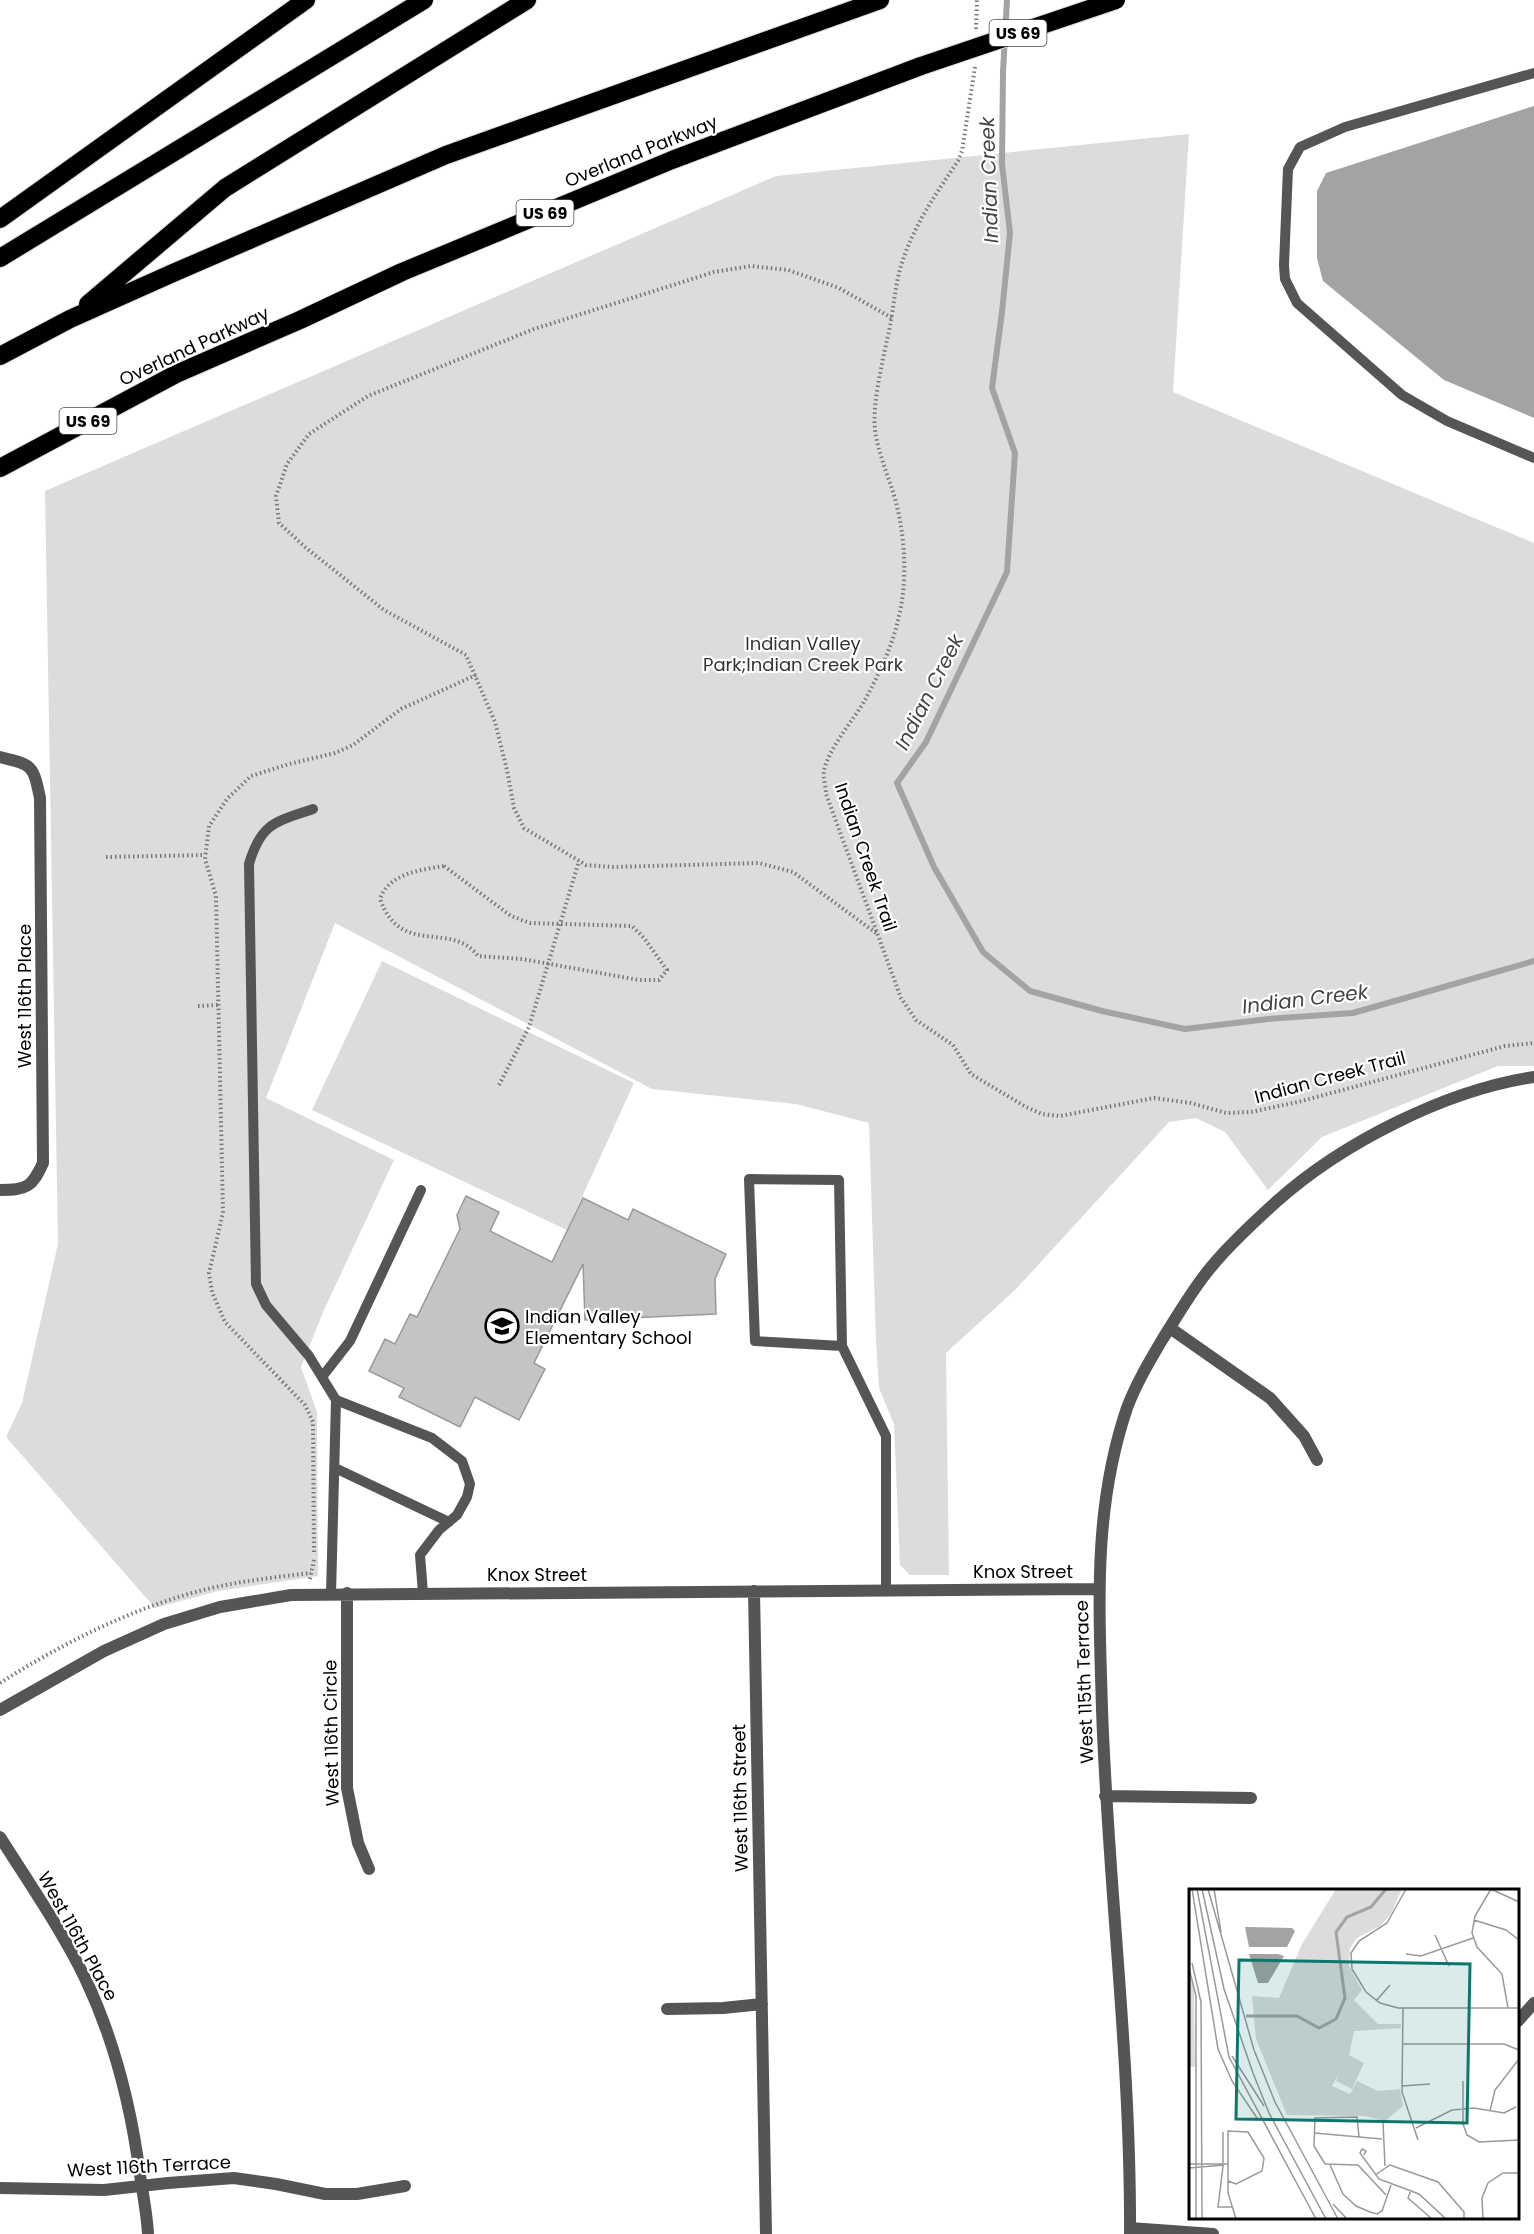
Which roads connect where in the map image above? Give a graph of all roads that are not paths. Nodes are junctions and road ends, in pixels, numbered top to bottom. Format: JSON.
{"nodes":[{"id":1,"x":306,"y":0,"type":"edge"},
{"id":2,"x":424,"y":0,"type":"edge"},
{"id":3,"x":526,"y":0,"type":"edge"},
{"id":4,"x":880,"y":0,"type":"edge"},
{"id":5,"x":1116,"y":0,"type":"edge"},
{"id":6,"x":1534,"y":74,"type":"edge"},
{"id":7,"x":0,"y":219,"type":"edge"},
{"id":8,"x":0,"y":258,"type":"edge"},
{"id":9,"x":70,"y":319,"type":"junction"},
{"id":10,"x":0,"y":356,"type":"edge"},
{"id":11,"x":1534,"y":458,"type":"edge"},
{"id":12,"x":0,"y":468,"type":"edge"},
{"id":13,"x":0,"y":757,"type":"edge"},
{"id":14,"x":313,"y":809,"type":"dead end"},
{"id":15,"x":1534,"y":1077,"type":"edge"},
{"id":16,"x":0,"y":1190,"type":"edge"},
{"id":17,"x":421,"y":1190,"type":"dead end"},
{"id":18,"x":1170,"y":1328,"type":"junction"},
{"id":19,"x":842,"y":1346,"type":"junction"},
{"id":20,"x":322,"y":1377,"type":"junction"},
{"id":21,"x":336,"y":1400,"type":"junction"},
{"id":22,"x":1317,"y":1460,"type":"dead end"},
{"id":23,"x":335,"y":1468,"type":"junction"},
{"id":24,"x":449,"y":1522,"type":"junction"},
{"id":25,"x":1099,"y":1589,"type":"junction"},
{"id":26,"x":886,"y":1590,"type":"junction"},
{"id":27,"x":754,"y":1591,"type":"junction"},
{"id":28,"x":347,"y":1593,"type":"junction"},
{"id":29,"x":423,"y":1593,"type":"junction"},
{"id":30,"x":331,"y":1594,"type":"junction"},
{"id":31,"x":0,"y":1710,"type":"edge"},
{"id":32,"x":1105,"y":1796,"type":"junction"},
{"id":33,"x":1251,"y":1797,"type":"dead end"},
{"id":34,"x":0,"y":1836,"type":"edge"},
{"id":35,"x":369,"y":1869,"type":"dead end"},
{"id":36,"x":1534,"y":2003,"type":"edge"},
{"id":37,"x":762,"y":2004,"type":"junction"},
{"id":38,"x":667,"y":2009,"type":"dead end"},
{"id":39,"x":1519,"y":2020,"type":"edge"},
{"id":40,"x":142,"y":2186,"type":"junction"},
{"id":41,"x":405,"y":2186,"type":"dead end"},
{"id":42,"x":0,"y":2188,"type":"edge"},
{"id":43,"x":1130,"y":2231,"type":"edge"},
{"id":44,"x":148,"y":2234,"type":"edge"},
{"id":45,"x":766,"y":2234,"type":"edge"},
{"id":46,"x":1213,"y":2234,"type":"edge"}],
"edges":[{"from":1,"to":7,"type":"highway"},
{"from":2,"to":8,"type":"highway"},
{"from":3,"to":9,"type":"highway"},
{"from":4,"to":9,"type":"highway"},
{"from":5,"to":12,"type":"highway","name":"Overland Parkway","number":"US 69","bridge":true},
{"from":6,"to":11,"type":"lane"},
{"from":9,"to":10,"type":"highway"},
{"from":13,"to":16,"type":"street","name":"West 116th Place"},
{"from":14,"to":20,"type":"lane"},
{"from":15,"to":18,"type":"street","name":"West 115th Terrace"},
{"from":17,"to":20,"type":"lane"},
{"from":18,"to":22,"type":"street"},
{"from":18,"to":25,"type":"street","name":"West 115th Terrace"},
{"from":19,"to":19,"type":"lane"},
{"from":19,"to":26,"type":"lane"},
{"from":20,"to":21,"type":"lane"},
{"from":21,"to":23,"type":"lane"},
{"from":21,"to":24,"type":"lane"},
{"from":23,"to":24,"type":"lane"},
{"from":23,"to":30,"type":"lane"},
{"from":24,"to":29,"type":"lane"},
{"from":25,"to":26,"type":"street","name":"Knox Street"},
{"from":25,"to":32,"type":"street","name":"West 115th Terrace"},
{"from":26,"to":27,"type":"street","name":"Knox Street"},
{"from":27,"to":29,"type":"street","name":"Knox Street"},
{"from":27,"to":37,"type":"street","name":"West 116th Street"},
{"from":28,"to":29,"type":"street","name":"Knox Street"},
{"from":28,"to":30,"type":"street","name":"Knox Street"},
{"from":28,"to":35,"type":"street","name":"West 116th Circle"},
{"from":30,"to":31,"type":"street","name":"Knox Street"},
{"from":32,"to":33,"type":"street"},
{"from":32,"to":43,"type":"street","name":"West 115th Terrace"},
{"from":34,"to":40,"type":"street","name":"West 116th Place"},
{"from":36,"to":39,"type":"street"},
{"from":37,"to":38,"type":"street"},
{"from":37,"to":45,"type":"street","name":"West 116th Street"},
{"from":40,"to":41,"type":"street","name":"West 116th Terrace"},
{"from":40,"to":42,"type":"street","name":"West 116th Terrace"},
{"from":40,"to":44,"type":"street","name":"West 116th Place"},
{"from":43,"to":46,"type":"street","name":"West 115th Terrace"}]}
